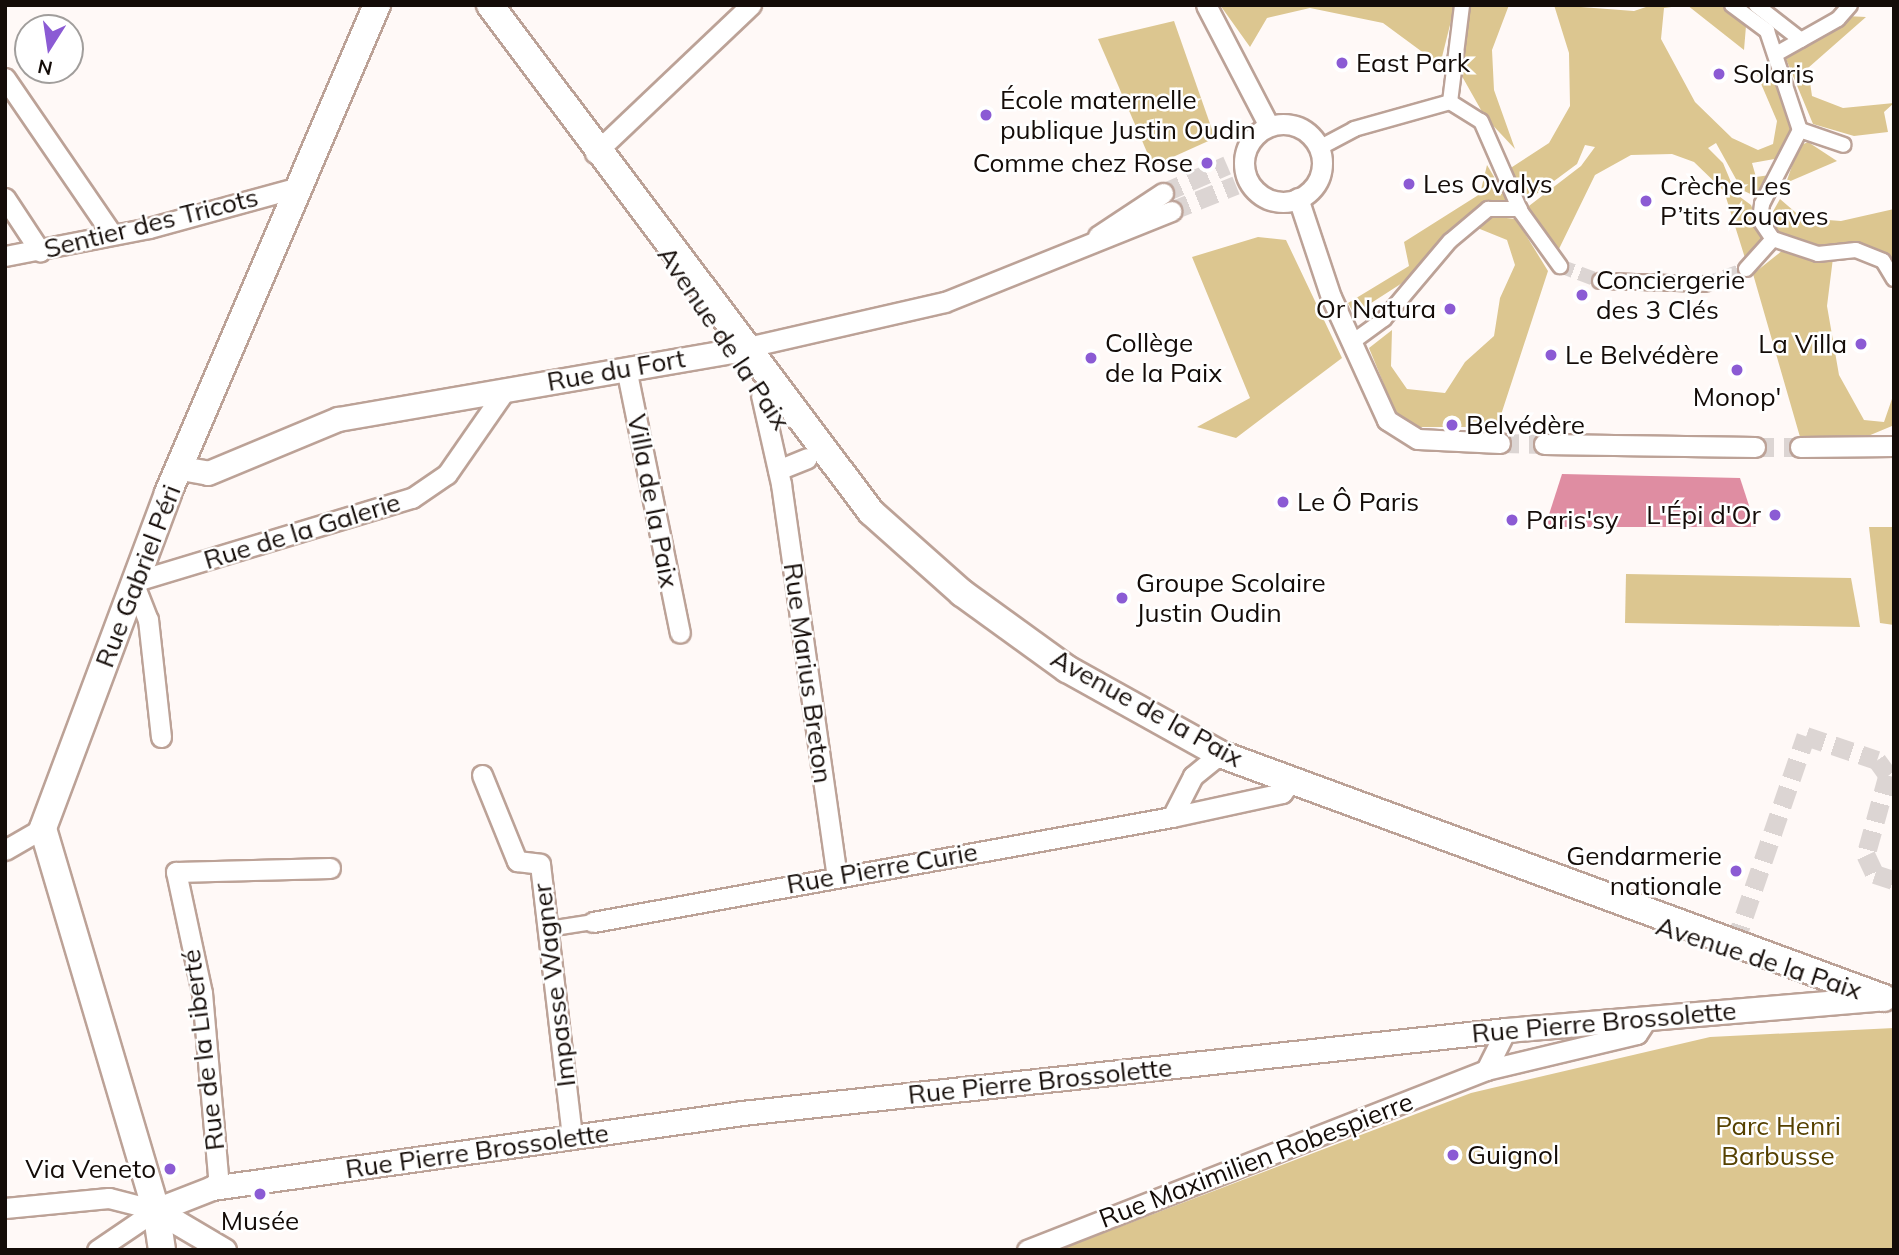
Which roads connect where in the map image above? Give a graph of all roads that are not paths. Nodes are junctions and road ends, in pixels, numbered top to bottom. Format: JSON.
{"nodes":[{"id":1,"x":377,"y":5,"type":"edge"},
{"id":2,"x":490,"y":5,"type":"edge"},
{"id":3,"x":751,"y":5,"type":"edge"},
{"id":4,"x":1206,"y":5,"type":"edge"},
{"id":5,"x":1462,"y":5,"type":"edge"},
{"id":6,"x":1732,"y":5,"type":"edge"},
{"id":7,"x":1756,"y":5,"type":"edge"},
{"id":8,"x":1850,"y":5,"type":"edge"},
{"id":9,"x":1801,"y":40,"type":"junction"},
{"id":10,"x":1776,"y":54,"type":"junction"},
{"id":11,"x":5,"y":78,"type":"edge"},
{"id":12,"x":1450,"y":102,"type":"junction"},
{"id":13,"x":1269,"y":126,"type":"junction"},
{"id":14,"x":1800,"y":130,"type":"junction"},
{"id":15,"x":1844,"y":145,"type":"dead end"},
{"id":16,"x":1319,"y":148,"type":"junction"},
{"id":17,"x":595,"y":153,"type":"junction"},
{"id":18,"x":295,"y":188,"type":"junction"},
{"id":19,"x":1163,"y":192,"type":"tunnel mouth"},
{"id":20,"x":5,"y":198,"type":"edge"},
{"id":21,"x":1298,"y":198,"type":"junction"},
{"id":22,"x":1520,"y":209,"type":"junction"},
{"id":23,"x":1171,"y":211,"type":"tunnel mouth"},
{"id":24,"x":112,"y":234,"type":"junction"},
{"id":25,"x":1773,"y":239,"type":"junction"},
{"id":26,"x":1091,"y":246,"type":"junction"},
{"id":27,"x":40,"y":251,"type":"junction"},
{"id":28,"x":5,"y":256,"type":"edge"},
{"id":29,"x":1560,"y":267,"type":"tunnel mouth"},
{"id":30,"x":1746,"y":270,"type":"tunnel mouth"},
{"id":31,"x":1894,"y":279,"type":"edge"},
{"id":32,"x":1600,"y":281,"type":"tunnel mouth"},
{"id":33,"x":1705,"y":284,"type":"tunnel mouth"},
{"id":34,"x":1351,"y":344,"type":"junction"},
{"id":35,"x":739,"y":348,"type":"junction"},
{"id":36,"x":626,"y":368,"type":"junction"},
{"id":37,"x":506,"y":389,"type":"junction"},
{"id":38,"x":761,"y":395,"type":"junction"},
{"id":39,"x":1500,"y":443,"type":"tunnel mouth"},
{"id":40,"x":1544,"y":444,"type":"tunnel mouth"},
{"id":41,"x":1894,"y":446,"type":"edge"},
{"id":42,"x":1755,"y":447,"type":"tunnel mouth"},
{"id":43,"x":1800,"y":447,"type":"tunnel mouth"},
{"id":44,"x":807,"y":458,"type":"junction"},
{"id":45,"x":181,"y":468,"type":"junction"},
{"id":46,"x":778,"y":470,"type":"junction"},
{"id":47,"x":133,"y":582,"type":"junction"},
{"id":48,"x":680,"y":633,"type":"dead end"},
{"id":49,"x":161,"y":737,"type":"dead end"},
{"id":50,"x":1212,"y":757,"type":"junction"},
{"id":51,"x":482,"y":775,"type":"dead end"},
{"id":52,"x":1287,"y":787,"type":"junction"},
{"id":53,"x":1172,"y":817,"type":"junction"},
{"id":54,"x":43,"y":828,"type":"junction"},
{"id":55,"x":5,"y":850,"type":"edge"},
{"id":56,"x":330,"y":867,"type":"dead end"},
{"id":57,"x":838,"y":876,"type":"junction"},
{"id":58,"x":593,"y":922,"type":"joint"},
{"id":59,"x":548,"y":929,"type":"junction"},
{"id":60,"x":1889,"y":998,"type":"edge"},
{"id":61,"x":1648,"y":1017,"type":"junction"},
{"id":62,"x":1506,"y":1030,"type":"junction"},
{"id":63,"x":1486,"y":1070,"type":"junction"},
{"id":64,"x":572,"y":1137,"type":"junction"},
{"id":65,"x":209,"y":1188,"type":"junction"},
{"id":66,"x":5,"y":1208,"type":"edge"},
{"id":67,"x":156,"y":1210,"type":"junction"},
{"id":68,"x":97,"y":1250,"type":"edge"},
{"id":69,"x":162,"y":1250,"type":"edge"},
{"id":70,"x":224,"y":1250,"type":"edge"},
{"id":71,"x":1027,"y":1250,"type":"edge"}],
"edges":[{"from":1,"to":18,"type":"main road","name":"Rue Gabriel Péri"},
{"from":2,"to":17,"type":"main road","name":"Avenue de la Paix"},
{"from":3,"to":17,"type":"street"},
{"from":4,"to":13,"type":"street"},
{"from":5,"to":12,"type":"street"},
{"from":6,"to":10,"type":"street"},
{"from":7,"to":9,"type":"street"},
{"from":8,"to":9,"type":"street"},
{"from":9,"to":10,"type":"street"},
{"from":10,"to":14,"type":"street"},
{"from":11,"to":24,"type":"street"},
{"from":12,"to":16,"type":"street"},
{"from":12,"to":22,"type":"street"},
{"from":13,"to":16,"type":"street"},
{"from":13,"to":21,"type":"street"},
{"from":14,"to":15,"type":"street"},
{"from":14,"to":25,"type":"street"},
{"from":16,"to":21,"type":"street"},
{"from":17,"to":35,"type":"main road","name":"Avenue de la Paix"},
{"from":18,"to":24,"type":"street","name":"Sentier des Tricots"},
{"from":18,"to":45,"type":"main road","name":"Rue Gabriel Péri"},
{"from":19,"to":26,"type":"street","name":"Rue du Fort"},
{"from":20,"to":27,"type":"street"},
{"from":21,"to":34,"type":"street"},
{"from":22,"to":29,"type":"street"},
{"from":22,"to":34,"type":"street"},
{"from":23,"to":26,"type":"street","name":"Rue du Fort"},
{"from":24,"to":27,"type":"street","name":"Sentier des Tricots"},
{"from":25,"to":30,"type":"street"},
{"from":25,"to":31,"type":"street"},
{"from":26,"to":35,"type":"street","name":"Rue du Fort"},
{"from":27,"to":28,"type":"street","name":"Sentier des Tricots"},
{"from":32,"to":33,"type":"street"},
{"from":34,"to":39,"type":"street"},
{"from":35,"to":36,"type":"street","name":"Rue du Fort"},
{"from":35,"to":38,"type":"main road","name":"Avenue de la Paix"},
{"from":35,"to":50,"type":"main road","name":"Avenue de la Paix"},
{"from":36,"to":37,"type":"street","name":"Rue du Fort"},
{"from":36,"to":48,"type":"street","name":"Villa de la Paix"},
{"from":37,"to":45,"type":"street","name":"Rue du Fort"},
{"from":37,"to":47,"type":"street","name":"Rue de la Galerie"},
{"from":38,"to":44,"type":"main road","name":"Avenue de la Paix"},
{"from":38,"to":46,"type":"street","name":"Rue Marius Breton"},
{"from":40,"to":42,"type":"street"},
{"from":41,"to":43,"type":"street"},
{"from":44,"to":46,"type":"street"},
{"from":44,"to":50,"type":"main road","name":"Avenue de la Paix"},
{"from":45,"to":47,"type":"main road","name":"Rue Gabriel Péri"},
{"from":46,"to":57,"type":"street","name":"Rue Marius Breton"},
{"from":47,"to":49,"type":"street"},
{"from":47,"to":54,"type":"main road","name":"Rue Gabriel Péri"},
{"from":50,"to":52,"type":"main road","name":"Avenue de la Paix"},
{"from":50,"to":53,"type":"street"},
{"from":51,"to":59,"type":"street","name":"Impasse Wagner"},
{"from":52,"to":53,"type":"street","name":"Rue Pierre Curie"},
{"from":52,"to":60,"type":"main road","name":"Avenue de la Paix"},
{"from":53,"to":57,"type":"street","name":"Rue Pierre Curie"},
{"from":54,"to":55,"type":"street"},
{"from":54,"to":67,"type":"main road"},
{"from":56,"to":65,"type":"street","name":"Rue de la Liberté"},
{"from":57,"to":58,"type":"street","name":"Rue Pierre Curie"},
{"from":58,"to":59,"type":"street"},
{"from":59,"to":64,"type":"street","name":"Impasse Wagner"},
{"from":60,"to":61,"type":"street","name":"Rue Pierre Brossolette"},
{"from":61,"to":62,"type":"street","name":"Rue Pierre Brossolette"},
{"from":61,"to":63,"type":"street","name":"Rue Maximilien Robespierre"},
{"from":62,"to":63,"type":"street"},
{"from":62,"to":64,"type":"street","name":"Rue Pierre Brossolette"},
{"from":63,"to":71,"type":"street","name":"Rue Maximilien Robespierre"},
{"from":64,"to":65,"type":"street","name":"Rue Pierre Brossolette"},
{"from":65,"to":67,"type":"street","name":"Rue Pierre Brossolette"},
{"from":66,"to":67,"type":"street"},
{"from":67,"to":68,"type":"street"},
{"from":67,"to":69,"type":"main road"},
{"from":67,"to":70,"type":"street"}]}
